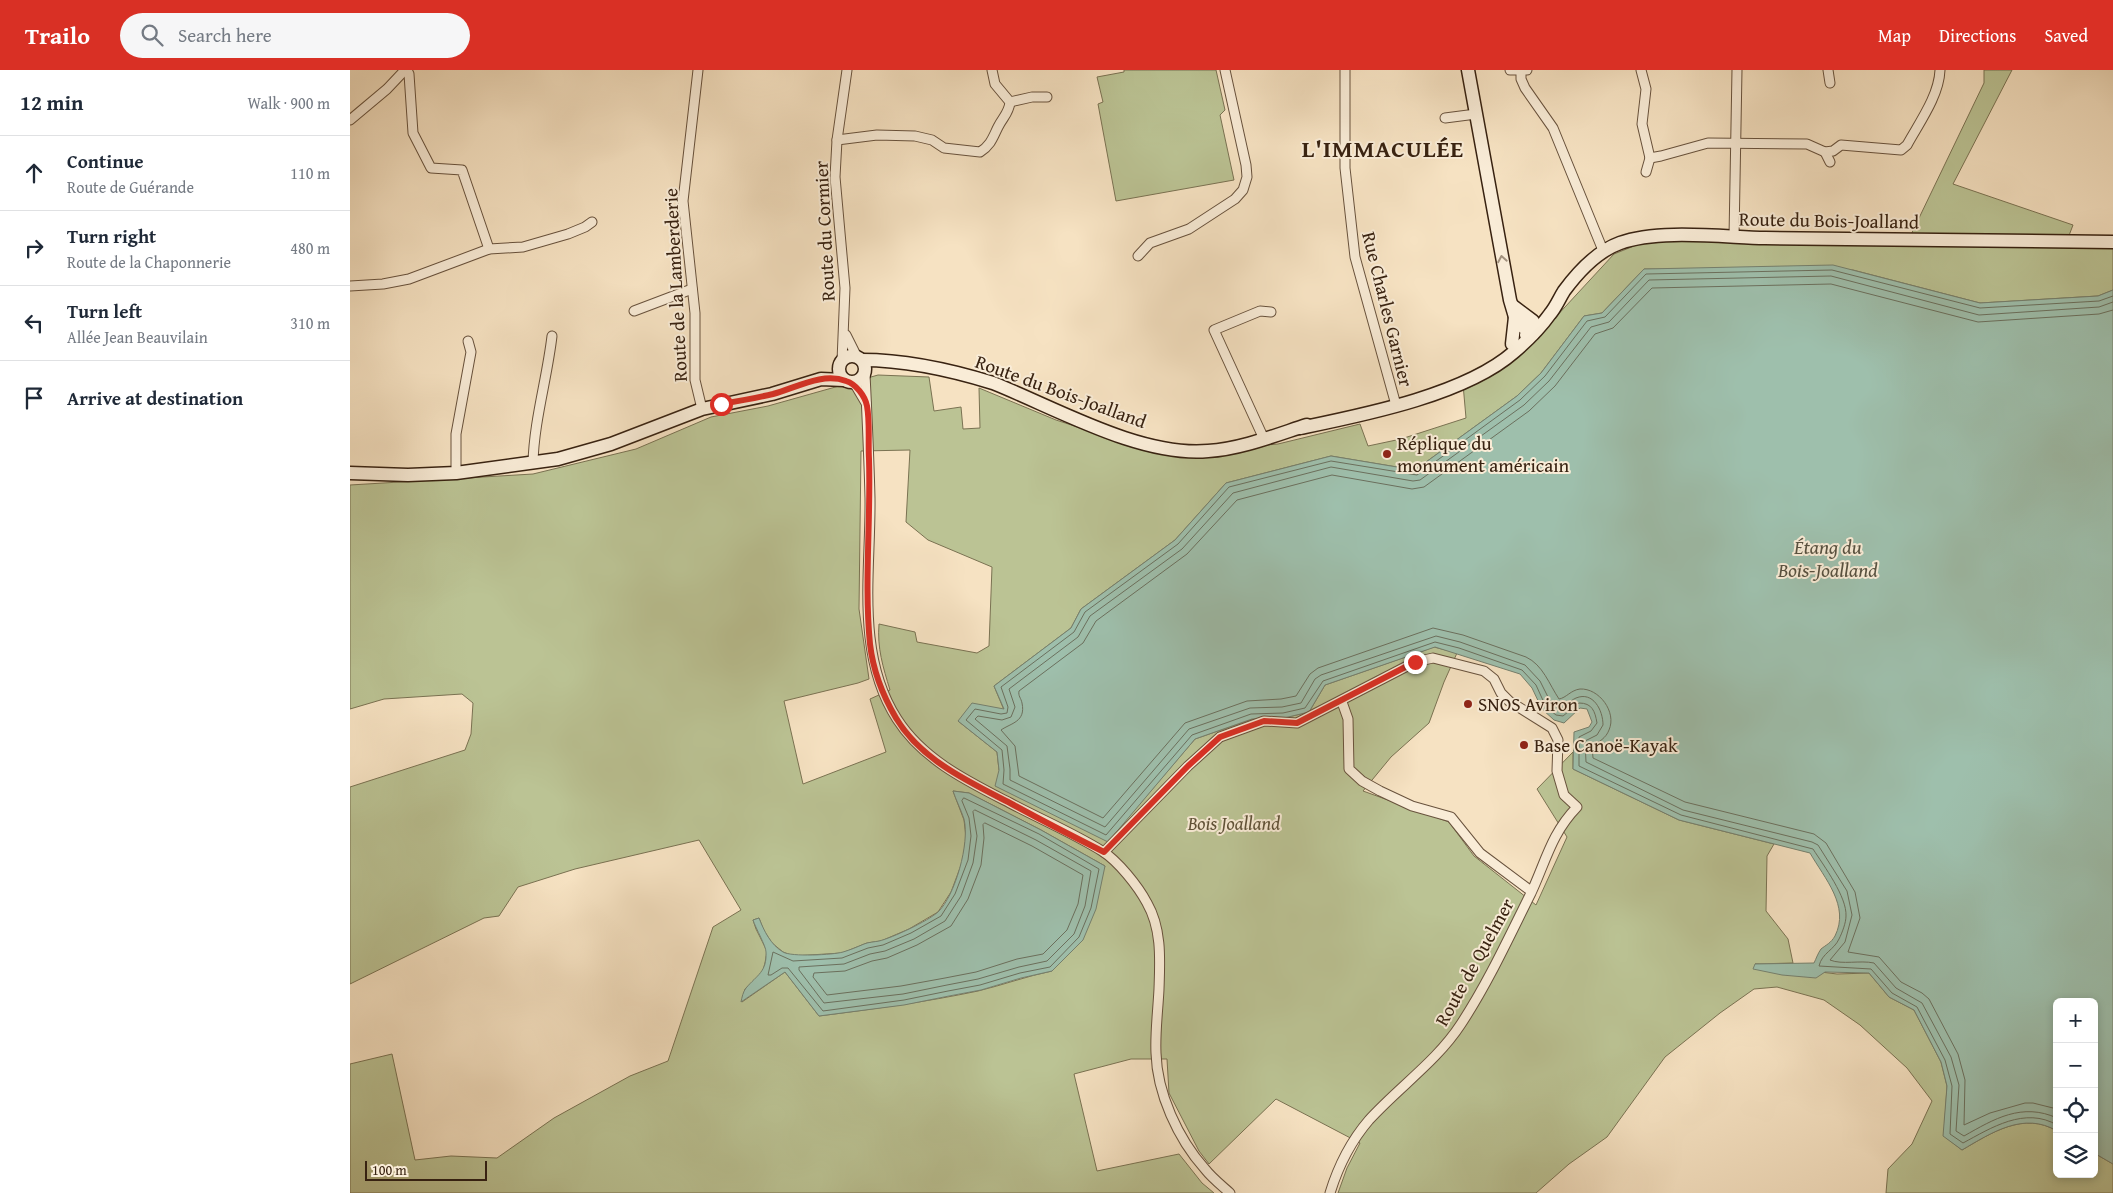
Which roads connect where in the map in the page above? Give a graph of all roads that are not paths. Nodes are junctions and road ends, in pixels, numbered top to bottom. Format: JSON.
{"nodes":[{"id":1,"x":406,"y":70,"type":"edge"},
{"id":2,"x":698,"y":70,"type":"edge"},
{"id":3,"x":847,"y":70,"type":"edge"},
{"id":4,"x":992,"y":70,"type":"edge"},
{"id":5,"x":1225,"y":70,"type":"edge"},
{"id":6,"x":1345,"y":70,"type":"edge"},
{"id":7,"x":1468,"y":70,"type":"edge"},
{"id":8,"x":1510,"y":70,"type":"edge"},
{"id":9,"x":1641,"y":70,"type":"edge"},
{"id":10,"x":1737,"y":70,"type":"edge"},
{"id":11,"x":1828,"y":70,"type":"edge"},
{"id":12,"x":1940,"y":70,"type":"edge"},
{"id":13,"x":1524,"y":71,"type":"edge"},
{"id":14,"x":1830,"y":82,"type":"dead end"},
{"id":15,"x":1047,"y":97,"type":"dead end"},
{"id":16,"x":1010,"y":102,"type":"junction"},
{"id":17,"x":1476,"y":114,"type":"junction"},
{"id":18,"x":1445,"y":118,"type":"dead end"},
{"id":19,"x":350,"y":120,"type":"edge"},
{"id":20,"x":837,"y":140,"type":"junction"},
{"id":21,"x":1735,"y":143,"type":"junction"},
{"id":22,"x":1825,"y":152,"type":"junction"},
{"id":23,"x":1650,"y":158,"type":"junction"},
{"id":24,"x":1830,"y":162,"type":"dead end"},
{"id":25,"x":1646,"y":172,"type":"dead end"},
{"id":26,"x":592,"y":222,"type":"dead end"},
{"id":27,"x":1734,"y":237,"type":"junction"},
{"id":28,"x":2113,"y":242,"type":"edge"},
{"id":29,"x":489,"y":249,"type":"junction"},
{"id":30,"x":1605,"y":250,"type":"junction"},
{"id":31,"x":1138,"y":256,"type":"dead end"},
{"id":32,"x":350,"y":286,"type":"edge"},
{"id":33,"x":692,"y":289,"type":"junction"},
{"id":34,"x":634,"y":311,"type":"dead end"},
{"id":35,"x":1514,"y":311,"type":"junction"},
{"id":36,"x":1270,"y":312,"type":"dead end"},
{"id":37,"x":1530,"y":329,"type":"junction"},
{"id":38,"x":844,"y":331,"type":"junction"},
{"id":39,"x":552,"y":336,"type":"dead end"},
{"id":40,"x":468,"y":341,"type":"dead end"},
{"id":41,"x":1514,"y":347,"type":"junction"},
{"id":42,"x":841,"y":363,"type":"junction"},
{"id":43,"x":862,"y":366,"type":"junction"},
{"id":44,"x":821,"y":379,"type":"junction"},
{"id":45,"x":847,"y":381,"type":"junction"},
{"id":46,"x":1395,"y":402,"type":"junction"},
{"id":47,"x":867,"y":405,"type":"junction"},
{"id":48,"x":702,"y":409,"type":"junction"},
{"id":49,"x":1300,"y":428,"type":"junction"},
{"id":50,"x":1264,"y":439,"type":"junction"},
{"id":51,"x":533,"y":464,"type":"junction"},
{"id":52,"x":350,"y":473,"type":"edge"},
{"id":53,"x":456,"y":473,"type":"junction"},
{"id":54,"x":1342,"y":702,"type":"junction"},
{"id":55,"x":1104,"y":852,"type":"junction"},
{"id":56,"x":1531,"y":892,"type":"junction"},
{"id":57,"x":1230,"y":1193,"type":"edge"},
{"id":58,"x":1330,"y":1193,"type":"edge"}],
"edges":[{"from":1,"to":19,"type":"street"},
{"from":1,"to":29,"type":"street"},
{"from":2,"to":33,"type":"street","name":"Route de la Lamberderie"},
{"from":3,"to":20,"type":"street","name":"Route du Cormier"},
{"from":4,"to":16,"type":"street"},
{"from":5,"to":31,"type":"street"},
{"from":6,"to":46,"type":"street","name":"Rue Charles Garnier"},
{"from":7,"to":17,"type":"street"},
{"from":8,"to":13,"type":"street"},
{"from":9,"to":23,"type":"street"},
{"from":10,"to":21,"type":"street"},
{"from":11,"to":14,"type":"street"},
{"from":12,"to":22,"type":"street"},
{"from":13,"to":30,"type":"street"},
{"from":15,"to":16,"type":"street"},
{"from":16,"to":20,"type":"street"},
{"from":17,"to":18,"type":"street"},
{"from":35,"to":17,"type":"street","one_way":true},
{"from":20,"to":38,"type":"street","name":"Route du Cormier"},
{"from":21,"to":22,"type":"street"},
{"from":21,"to":23,"type":"street"},
{"from":21,"to":27,"type":"street"},
{"from":22,"to":24,"type":"street"},
{"from":23,"to":25,"type":"street"},
{"from":26,"to":29,"type":"street"},
{"from":27,"to":28,"type":"street","name":"Route du Bois-Joalland"},
{"from":27,"to":30,"type":"street","name":"Route du Bois-Joalland"},
{"from":29,"to":32,"type":"street"},
{"from":30,"to":37,"type":"street","name":"Route du Bois-Joalland"},
{"from":33,"to":34,"type":"street"},
{"from":33,"to":48,"type":"street","name":"Route de la Lamberderie"},
{"from":35,"to":37,"type":"street"},
{"from":35,"to":41,"type":"street"},
{"from":36,"to":50,"type":"street"},
{"from":37,"to":41,"type":"street","name":"Route du Bois-Joalland"},
{"from":38,"to":42,"type":"street","name":"Route du Cormier"},
{"from":38,"to":43,"type":"street"},
{"from":39,"to":51,"type":"street"},
{"from":40,"to":53,"type":"street"},
{"from":41,"to":46,"type":"street","name":"Route du Bois-Joalland"},
{"from":42,"to":43,"type":"street"},
{"from":42,"to":44,"type":"street"},
{"from":42,"to":45,"type":"street"},
{"from":43,"to":45,"type":"street"},
{"from":43,"to":47,"type":"street"},
{"from":43,"to":50,"type":"street","name":"Route du Bois-Joalland"},
{"from":44,"to":45,"type":"street"},
{"from":44,"to":48,"type":"street"},
{"from":45,"to":47,"type":"street"},
{"from":46,"to":49,"type":"street","name":"Route du Bois-Joalland"},
{"from":46,"to":49,"type":"street","name":"Route du Bois-Joalland"},
{"from":47,"to":55,"type":"street"},
{"from":48,"to":51,"type":"street"},
{"from":49,"to":50,"type":"street","name":"Route du Bois-Joalland"},
{"from":51,"to":53,"type":"street"},
{"from":52,"to":53,"type":"street"},
{"from":54,"to":55,"type":"street"},
{"from":54,"to":56,"type":"street"},
{"from":54,"to":56,"type":"street","name":"Route de Quelmer"},
{"from":55,"to":57,"type":"street"},
{"from":56,"to":58,"type":"street","name":"Route de Quelmer"}]}
